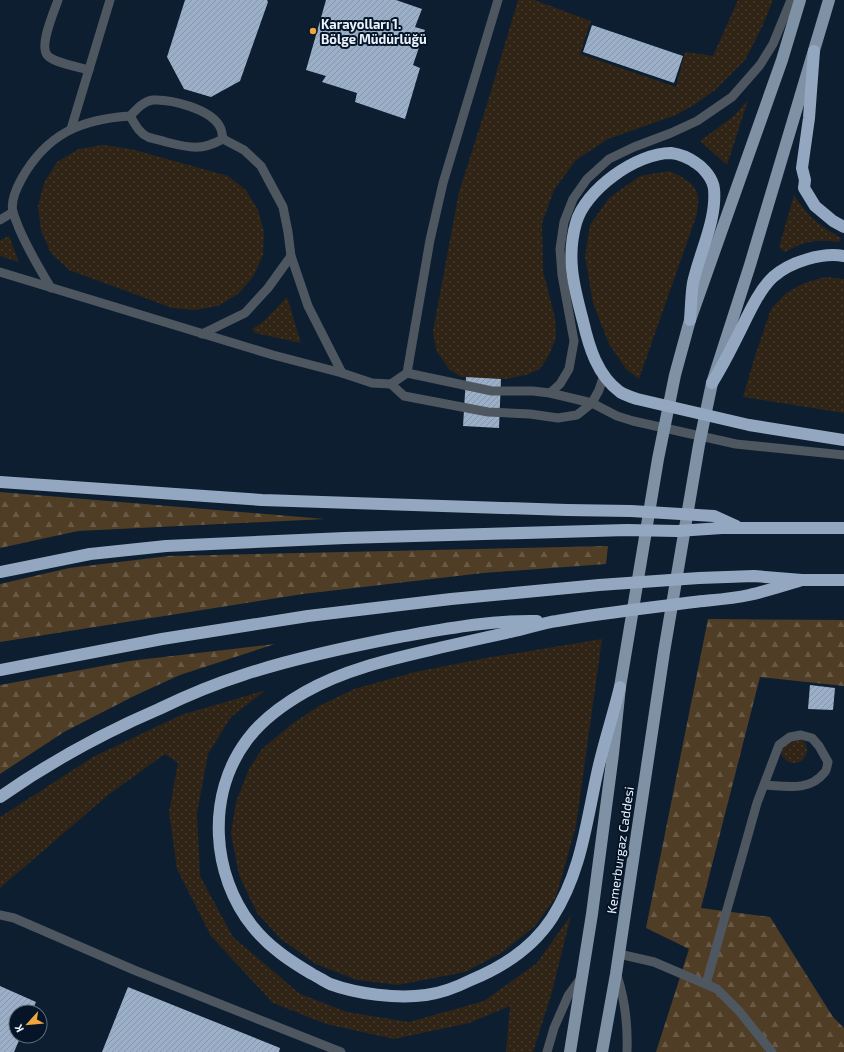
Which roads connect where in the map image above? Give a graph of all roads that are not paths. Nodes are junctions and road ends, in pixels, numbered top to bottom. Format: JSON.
{"nodes":[{"id":1,"x":58,"y":0,"type":"edge"},
{"id":2,"x":110,"y":0,"type":"edge"},
{"id":3,"x":498,"y":0,"type":"edge"},
{"id":4,"x":791,"y":0,"type":"edge"},
{"id":5,"x":800,"y":0,"type":"edge"},
{"id":6,"x":829,"y":0,"type":"edge"},
{"id":7,"x":814,"y":51,"type":"junction"},
{"id":8,"x":89,"y":70,"type":"junction"},
{"id":9,"x":130,"y":116,"type":"junction"},
{"id":10,"x":71,"y":129,"type":"junction"},
{"id":11,"x":223,"y":139,"type":"junction"},
{"id":12,"x":13,"y":212,"type":"junction"},
{"id":13,"x":0,"y":220,"type":"edge"},
{"id":14,"x":844,"y":227,"type":"edge"},
{"id":15,"x":291,"y":256,"type":"junction"},
{"id":16,"x":844,"y":256,"type":"edge"},
{"id":17,"x":0,"y":272,"type":"edge"},
{"id":18,"x":51,"y":288,"type":"junction"},
{"id":19,"x":690,"y":320,"type":"junction"},
{"id":20,"x":202,"y":334,"type":"junction"},
{"id":21,"x":342,"y":373,"type":"junction"},
{"id":22,"x":407,"y":373,"type":"junction"},
{"id":23,"x":604,"y":375,"type":"junction"},
{"id":24,"x":712,"y":383,"type":"junction"},
{"id":25,"x":391,"y":384,"type":"junction"},
{"id":26,"x":550,"y":393,"type":"junction"},
{"id":27,"x":592,"y":403,"type":"junction"},
{"id":28,"x":844,"y":440,"type":"edge"},
{"id":29,"x":844,"y":455,"type":"edge"},
{"id":30,"x":0,"y":482,"type":"edge"},
{"id":31,"x":741,"y":528,"type":"junction"},
{"id":32,"x":844,"y":528,"type":"edge"},
{"id":33,"x":0,"y":572,"type":"edge"},
{"id":34,"x":802,"y":580,"type":"junction"},
{"id":35,"x":844,"y":580,"type":"edge"},
{"id":36,"x":554,"y":621,"type":"junction"},
{"id":37,"x":0,"y":670,"type":"edge"},
{"id":38,"x":620,"y":687,"type":"junction"},
{"id":39,"x":764,"y":785,"type":"junction"},
{"id":40,"x":0,"y":797,"type":"edge"},
{"id":41,"x":0,"y":915,"type":"edge"},
{"id":42,"x":619,"y":954,"type":"junction"},
{"id":43,"x":616,"y":974,"type":"junction"},
{"id":44,"x":583,"y":975,"type":"junction"},
{"id":45,"x":706,"y":984,"type":"junction"},
{"id":46,"x":341,"y":1052,"type":"edge"},
{"id":47,"x":547,"y":1052,"type":"edge"},
{"id":48,"x":570,"y":1052,"type":"edge"},
{"id":49,"x":602,"y":1052,"type":"edge"},
{"id":50,"x":627,"y":1052,"type":"edge"},
{"id":51,"x":772,"y":1052,"type":"edge"}],
"edges":[{"from":1,"to":8,"type":"lane"},
{"from":2,"to":8,"type":"lane"},
{"from":3,"to":22,"type":"lane"},
{"from":4,"to":26,"type":"lane"},
{"from":5,"to":19,"type":"main road","name":"Kemerburgaz Caddesi"},
{"from":6,"to":7,"type":"main road","name":"Kemerburgaz Caddesi"},
{"from":7,"to":14,"type":"highway"},
{"from":7,"to":24,"type":"main road","name":"Kemerburgaz Caddesi"},
{"from":8,"to":10,"type":"lane"},
{"from":9,"to":10,"type":"lane"},
{"from":9,"to":11,"type":"lane"},
{"from":9,"to":11,"type":"lane"},
{"from":10,"to":12,"type":"lane"},
{"from":11,"to":15,"type":"lane"},
{"from":12,"to":13,"type":"lane"},
{"from":12,"to":18,"type":"lane"},
{"from":15,"to":20,"type":"lane"},
{"from":15,"to":21,"type":"lane"},
{"from":16,"to":24,"type":"highway"},
{"from":17,"to":18,"type":"lane"},
{"from":18,"to":20,"type":"lane"},
{"from":19,"to":23,"type":"highway"},
{"from":19,"to":38,"type":"main road","name":"Kemerburgaz Caddesi"},
{"from":20,"to":21,"type":"lane"},
{"from":21,"to":25,"type":"lane"},
{"from":22,"to":25,"type":"lane"},
{"from":22,"to":26,"type":"lane"},
{"from":23,"to":27,"type":"lane"},
{"from":23,"to":28,"type":"highway"},
{"from":24,"to":42,"type":"main road","name":"Kemerburgaz Caddesi"},
{"from":25,"to":27,"type":"lane"},
{"from":26,"to":27,"type":"lane"},
{"from":27,"to":29,"type":"lane"},
{"from":30,"to":31,"type":"highway"},
{"from":31,"to":32,"type":"highway"},
{"from":31,"to":33,"type":"highway"},
{"from":34,"to":35,"type":"highway"},
{"from":34,"to":36,"type":"highway"},
{"from":34,"to":37,"type":"highway"},
{"from":36,"to":38,"type":"highway"},
{"from":36,"to":40,"type":"highway"},
{"from":38,"to":44,"type":"main road","name":"Kemerburgaz Caddesi"},
{"from":39,"to":39,"type":"lane"},
{"from":39,"to":45,"type":"lane"},
{"from":41,"to":46,"type":"lane"},
{"from":42,"to":43,"type":"main road","name":"Kemerburgaz Caddesi"},
{"from":42,"to":45,"type":"lane"},
{"from":43,"to":49,"type":"main road","name":"Kemerburgaz Caddesi"},
{"from":43,"to":50,"type":"lane"},
{"from":44,"to":47,"type":"lane"},
{"from":44,"to":48,"type":"main road","name":"Kemerburgaz Caddesi"},
{"from":45,"to":51,"type":"lane"}]}
